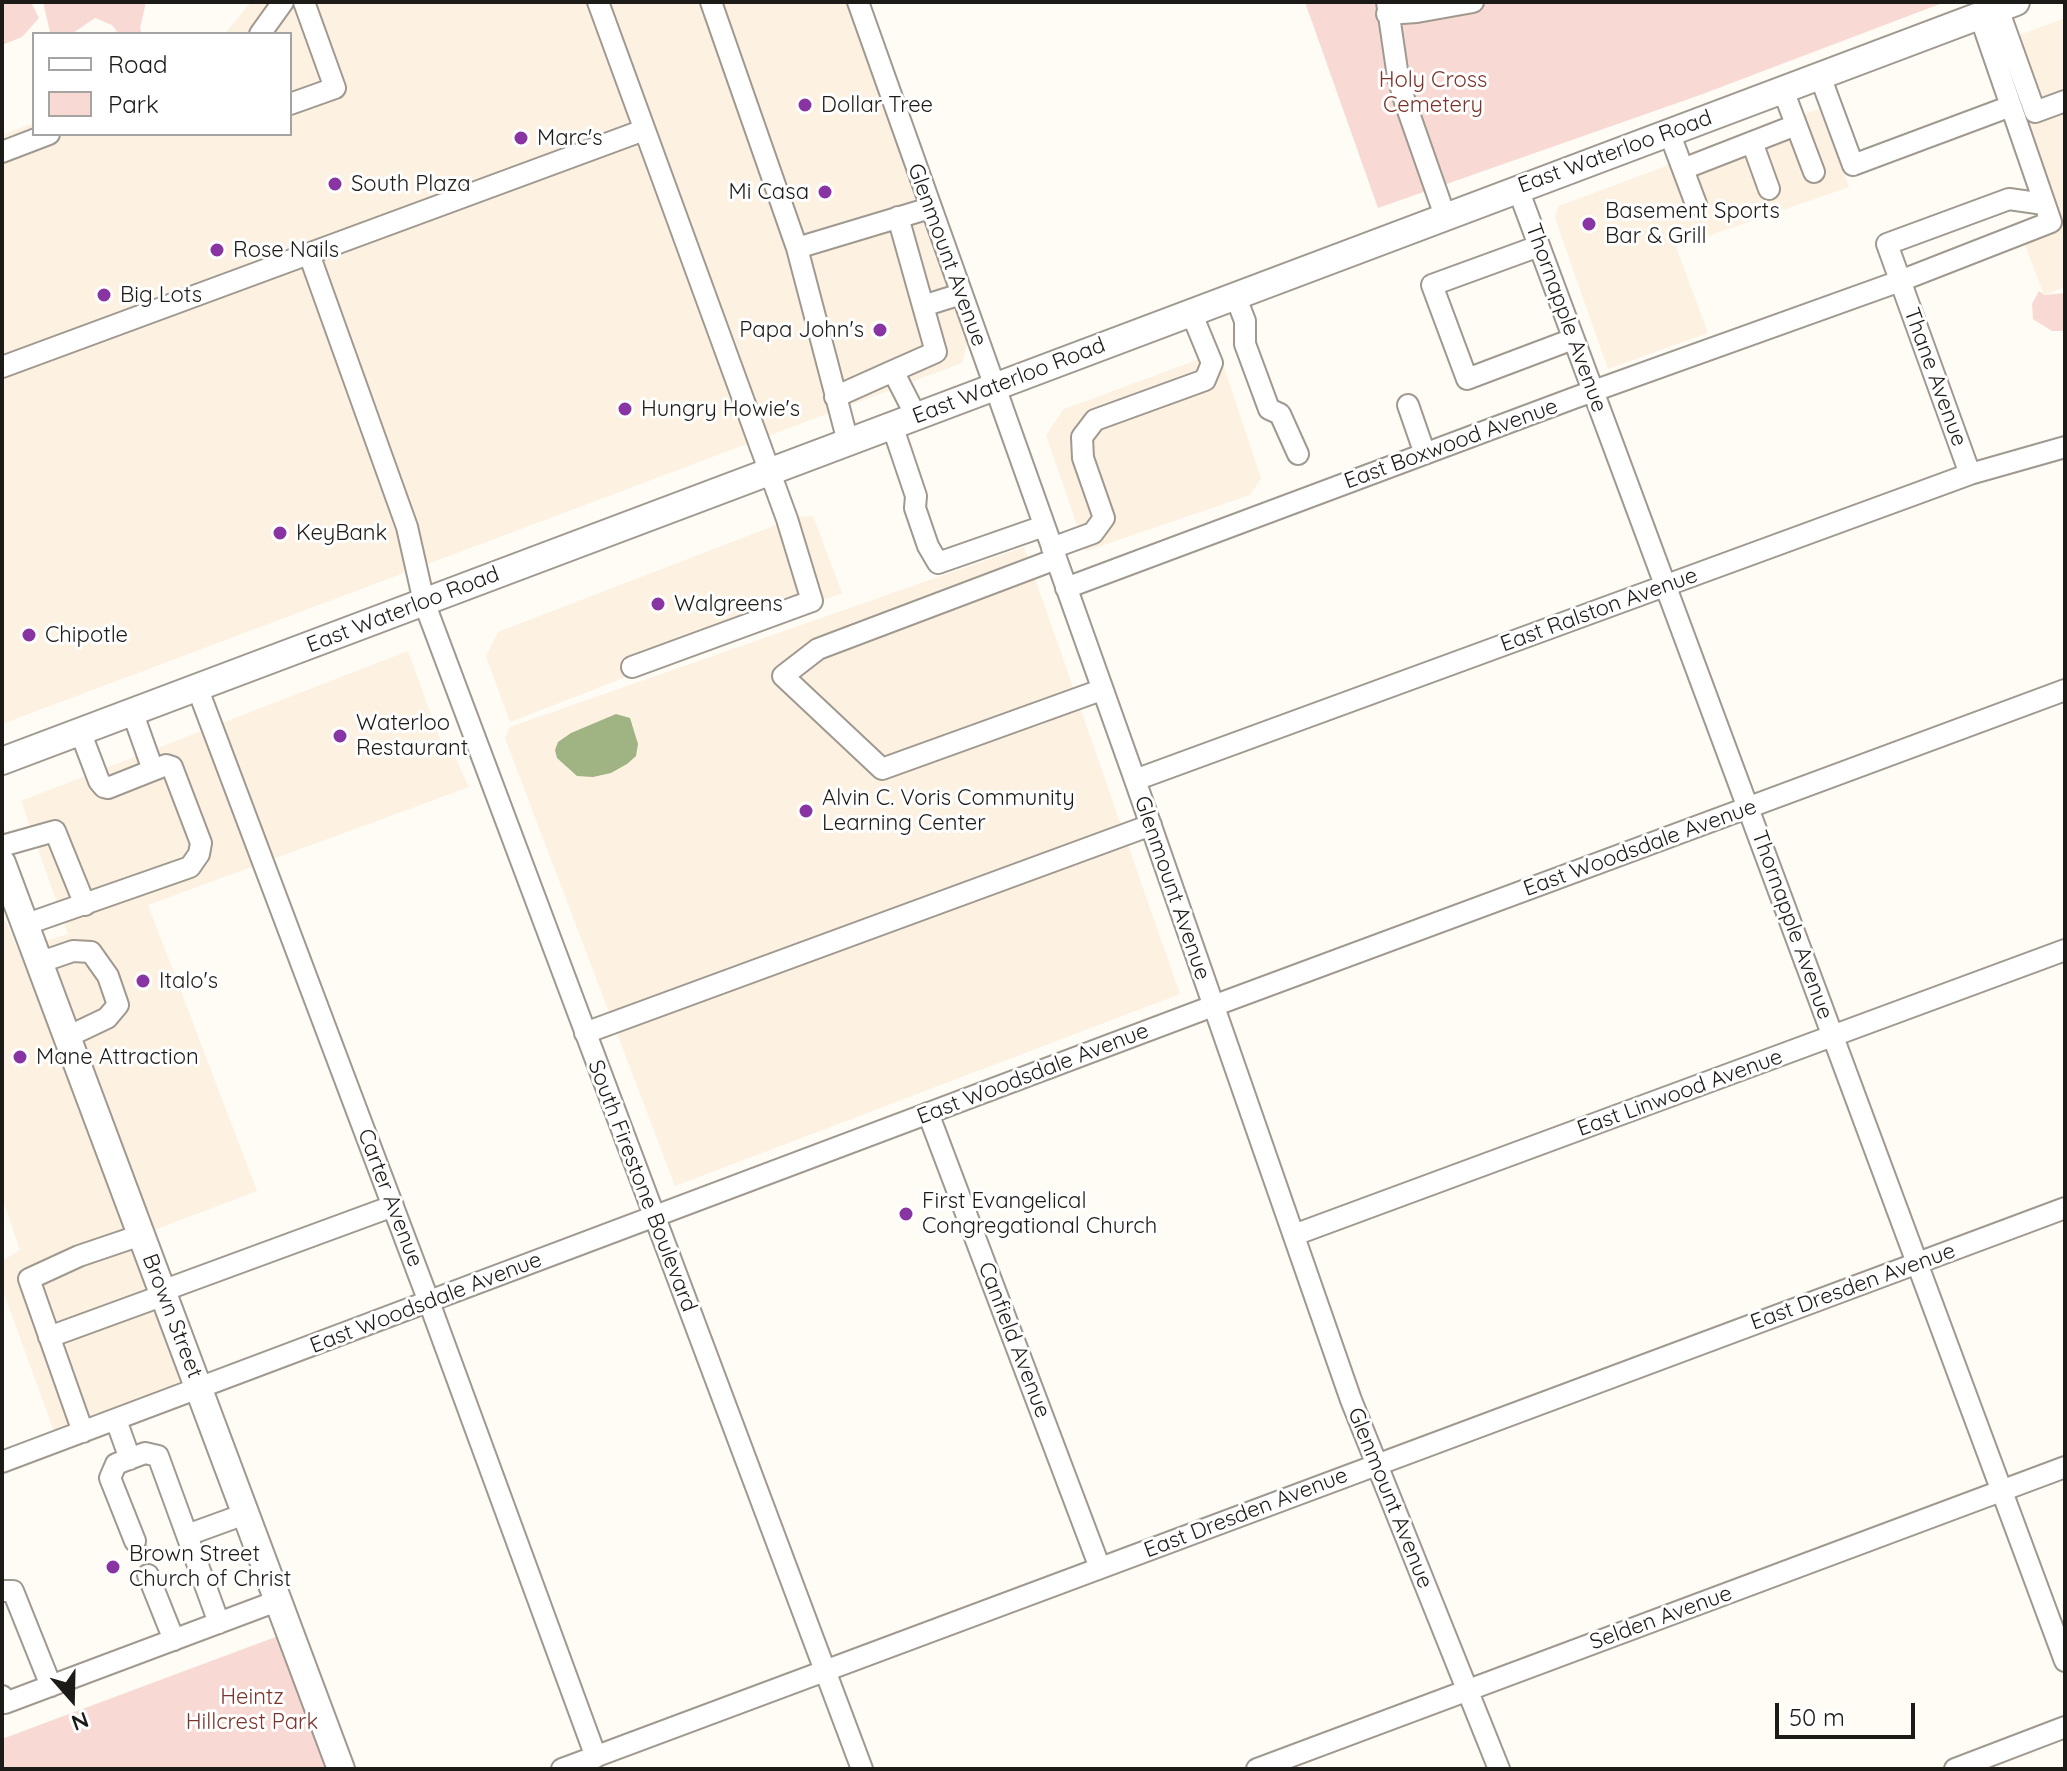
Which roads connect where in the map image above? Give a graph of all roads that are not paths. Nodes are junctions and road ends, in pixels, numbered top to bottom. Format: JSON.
{"nodes":[{"id":1,"x":283,"y":2,"type":"edge"},
{"id":2,"x":304,"y":2,"type":"edge"},
{"id":3,"x":598,"y":2,"type":"edge"},
{"id":4,"x":711,"y":2,"type":"edge"},
{"id":5,"x":858,"y":2,"type":"edge"},
{"id":6,"x":1473,"y":2,"type":"edge"},
{"id":7,"x":1387,"y":8,"type":"edge"},
{"id":8,"x":1998,"y":9,"type":"edge"},
{"id":9,"x":261,"y":32,"type":"edge"},
{"id":10,"x":1820,"y":76,"type":"junction"},
{"id":11,"x":1783,"y":90,"type":"junction"},
{"id":12,"x":2065,"y":101,"type":"edge"},
{"id":13,"x":292,"y":103,"type":"edge"},
{"id":14,"x":2011,"y":106,"type":"junction"},
{"id":15,"x":1796,"y":125,"type":"junction"},
{"id":16,"x":644,"y":130,"type":"junction"},
{"id":17,"x":1669,"y":132,"type":"junction"},
{"id":18,"x":44,"y":136,"type":"edge"},
{"id":19,"x":1752,"y":142,"type":"junction"},
{"id":20,"x":2,"y":152,"type":"edge"},
{"id":21,"x":1683,"y":169,"type":"junction"},
{"id":22,"x":1814,"y":172,"type":"dead end"},
{"id":23,"x":1518,"y":189,"type":"junction"},
{"id":24,"x":1769,"y":189,"type":"dead end"},
{"id":25,"x":1696,"y":204,"type":"dead end"},
{"id":26,"x":2044,"y":204,"type":"junction"},
{"id":27,"x":930,"y":208,"type":"junction"},
{"id":28,"x":1445,"y":216,"type":"junction"},
{"id":29,"x":898,"y":217,"type":"junction"},
{"id":30,"x":1539,"y":246,"type":"junction"},
{"id":31,"x":797,"y":248,"type":"junction"},
{"id":32,"x":309,"y":254,"type":"junction"},
{"id":33,"x":1900,"y":281,"type":"junction"},
{"id":34,"x":961,"y":294,"type":"junction"},
{"id":35,"x":1235,"y":295,"type":"junction"},
{"id":36,"x":923,"y":306,"type":"junction"},
{"id":37,"x":1191,"y":312,"type":"junction"},
{"id":38,"x":1573,"y":339,"type":"junction"},
{"id":39,"x":2,"y":367,"type":"edge"},
{"id":40,"x":893,"y":371,"type":"junction"},
{"id":41,"x":994,"y":387,"type":"junction"},
{"id":42,"x":1592,"y":392,"type":"junction"},
{"id":43,"x":835,"y":397,"type":"junction"},
{"id":44,"x":1408,"y":405,"type":"dead end"},
{"id":45,"x":904,"y":421,"type":"junction"},
{"id":46,"x":848,"y":442,"type":"junction"},
{"id":47,"x":1298,"y":454,"type":"dead end"},
{"id":48,"x":1425,"y":454,"type":"junction"},
{"id":49,"x":2060,"y":454,"type":"edge"},
{"id":50,"x":769,"y":472,"type":"junction"},
{"id":51,"x":1970,"y":474,"type":"junction"},
{"id":52,"x":1044,"y":526,"type":"junction"},
{"id":53,"x":1054,"y":553,"type":"junction"},
{"id":54,"x":1665,"y":586,"type":"junction"},
{"id":55,"x":1066,"y":588,"type":"junction"},
{"id":56,"x":424,"y":602,"type":"junction"},
{"id":57,"x":632,"y":667,"type":"dead end"},
{"id":58,"x":197,"y":687,"type":"junction"},
{"id":59,"x":1101,"y":690,"type":"junction"},
{"id":60,"x":2065,"y":690,"type":"edge"},
{"id":61,"x":132,"y":711,"type":"junction"},
{"id":62,"x":80,"y":731,"type":"junction"},
{"id":63,"x":2,"y":761,"type":"edge"},
{"id":64,"x":153,"y":770,"type":"junction"},
{"id":65,"x":1135,"y":780,"type":"junction"},
{"id":66,"x":1748,"y":808,"type":"junction"},
{"id":67,"x":1151,"y":825,"type":"junction"},
{"id":68,"x":2,"y":846,"type":"edge"},
{"id":69,"x":2,"y":863,"type":"edge"},
{"id":70,"x":85,"y":905,"type":"junction"},
{"id":71,"x":15,"y":915,"type":"edge"},
{"id":72,"x":2065,"y":950,"type":"edge"},
{"id":73,"x":38,"y":963,"type":"junction"},
{"id":74,"x":1213,"y":1006,"type":"junction"},
{"id":75,"x":585,"y":1033,"type":"junction"},
{"id":76,"x":1833,"y":1036,"type":"junction"},
{"id":77,"x":67,"y":1037,"type":"junction"},
{"id":78,"x":928,"y":1113,"type":"junction"},
{"id":79,"x":393,"y":1206,"type":"junction"},
{"id":80,"x":2065,"y":1208,"type":"edge"},
{"id":81,"x":654,"y":1216,"type":"junction"},
{"id":82,"x":141,"y":1235,"type":"junction"},
{"id":83,"x":1294,"y":1235,"type":"junction"},
{"id":84,"x":1917,"y":1263,"type":"junction"},
{"id":85,"x":163,"y":1293,"type":"junction"},
{"id":86,"x":429,"y":1302,"type":"junction"},
{"id":87,"x":49,"y":1337,"type":"junction"},
{"id":88,"x":199,"y":1389,"type":"junction"},
{"id":89,"x":116,"y":1420,"type":"junction"},
{"id":90,"x":83,"y":1432,"type":"junction"},
{"id":91,"x":130,"y":1459,"type":"junction"},
{"id":92,"x":2,"y":1462,"type":"edge"},
{"id":93,"x":1375,"y":1464,"type":"junction"},
{"id":94,"x":2065,"y":1467,"type":"edge"},
{"id":95,"x":2001,"y":1491,"type":"junction"},
{"id":96,"x":245,"y":1514,"type":"junction"},
{"id":97,"x":187,"y":1535,"type":"junction"},
{"id":98,"x":135,"y":1541,"type":"tunnel mouth"},
{"id":99,"x":1100,"y":1568,"type":"junction"},
{"id":100,"x":148,"y":1575,"type":"tunnel mouth"},
{"id":101,"x":2,"y":1591,"type":"edge"},
{"id":102,"x":277,"y":1601,"type":"junction"},
{"id":103,"x":219,"y":1623,"type":"junction"},
{"id":104,"x":174,"y":1640,"type":"junction"},
{"id":105,"x":2065,"y":1661,"type":"edge"},
{"id":106,"x":825,"y":1672,"type":"junction"},
{"id":107,"x":51,"y":1686,"type":"junction"},
{"id":108,"x":1467,"y":1690,"type":"junction"},
{"id":109,"x":2,"y":1696,"type":"edge"},
{"id":110,"x":2065,"y":1727,"type":"edge"},
{"id":111,"x":596,"y":1757,"type":"junction"},
{"id":112,"x":341,"y":1769,"type":"edge"},
{"id":113,"x":562,"y":1769,"type":"edge"},
{"id":114,"x":862,"y":1769,"type":"edge"},
{"id":115,"x":1257,"y":1769,"type":"edge"},
{"id":116,"x":1499,"y":1769,"type":"edge"},
{"id":117,"x":1955,"y":1769,"type":"edge"}],
"edges":[{"from":1,"to":9,"type":"street"},
{"from":2,"to":13,"type":"street"},
{"from":3,"to":16,"type":"street"},
{"from":4,"to":31,"type":"street"},
{"from":5,"to":27,"type":"street","name":"Glenmount Avenue"},
{"from":6,"to":7,"type":"street"},
{"from":7,"to":28,"type":"street"},
{"from":8,"to":10,"type":"main road","name":"East Waterloo Road"},
{"from":8,"to":12,"type":"street"},
{"from":8,"to":14,"type":"street"},
{"from":10,"to":11,"type":"main road","name":"East Waterloo Road"},
{"from":10,"to":14,"type":"street"},
{"from":11,"to":15,"type":"street"},
{"from":11,"to":17,"type":"main road","name":"East Waterloo Road"},
{"from":14,"to":26,"type":"street"},
{"from":15,"to":19,"type":"street"},
{"from":15,"to":22,"type":"street"},
{"from":16,"to":32,"type":"street"},
{"from":16,"to":50,"type":"street"},
{"from":17,"to":21,"type":"street"},
{"from":17,"to":23,"type":"main road","name":"East Waterloo Road"},
{"from":18,"to":20,"type":"street"},
{"from":19,"to":21,"type":"street"},
{"from":19,"to":24,"type":"street"},
{"from":21,"to":25,"type":"street"},
{"from":23,"to":28,"type":"main road","name":"East Waterloo Road"},
{"from":23,"to":30,"type":"street","name":"Thornapple Avenue"},
{"from":26,"to":33,"type":"street","name":"East Boxwood Avenue"},
{"from":26,"to":33,"type":"street","name":"Thane Avenue"},
{"from":27,"to":29,"type":"street"},
{"from":27,"to":34,"type":"street","name":"Glenmount Avenue"},
{"from":28,"to":35,"type":"main road","name":"East Waterloo Road"},
{"from":29,"to":31,"type":"street"},
{"from":29,"to":36,"type":"street"},
{"from":30,"to":38,"type":"street","name":"Thornapple Avenue"},
{"from":30,"to":38,"type":"street"},
{"from":31,"to":43,"type":"street"},
{"from":32,"to":39,"type":"street"},
{"from":32,"to":56,"type":"street","name":"South Firestone Boulevard"},
{"from":33,"to":42,"type":"street","name":"East Boxwood Avenue"},
{"from":33,"to":51,"type":"street","name":"Thane Avenue"},
{"from":34,"to":36,"type":"street"},
{"from":34,"to":41,"type":"street","name":"Glenmount Avenue"},
{"from":35,"to":37,"type":"main road","name":"East Waterloo Road"},
{"from":35,"to":47,"type":"street"},
{"from":36,"to":40,"type":"street"},
{"from":37,"to":41,"type":"main road","name":"East Waterloo Road"},
{"from":37,"to":53,"type":"street"},
{"from":38,"to":42,"type":"street","name":"Thornapple Avenue"},
{"from":40,"to":43,"type":"street"},
{"from":40,"to":45,"type":"street"},
{"from":41,"to":45,"type":"main road","name":"East Waterloo Road"},
{"from":41,"to":52,"type":"street","name":"Glenmount Avenue"},
{"from":42,"to":48,"type":"street","name":"East Boxwood Avenue"},
{"from":42,"to":54,"type":"street","name":"Thornapple Avenue"},
{"from":43,"to":46,"type":"street"},
{"from":44,"to":48,"type":"street"},
{"from":45,"to":46,"type":"main road","name":"East Waterloo Road"},
{"from":45,"to":52,"type":"street"},
{"from":46,"to":50,"type":"main road","name":"East Waterloo Road"},
{"from":48,"to":55,"type":"street","name":"East Boxwood Avenue"},
{"from":49,"to":51,"type":"street","name":"East Ralston Avenue"},
{"from":50,"to":56,"type":"main road","name":"East Waterloo Road"},
{"from":50,"to":57,"type":"street"},
{"from":51,"to":54,"type":"street","name":"East Ralston Avenue"},
{"from":52,"to":53,"type":"street","name":"Glenmount Avenue"},
{"from":53,"to":55,"type":"street","name":"Glenmount Avenue"},
{"from":53,"to":59,"type":"street"},
{"from":54,"to":65,"type":"street","name":"East Ralston Avenue"},
{"from":54,"to":66,"type":"street","name":"Thornapple Avenue"},
{"from":55,"to":59,"type":"street","name":"Glenmount Avenue"},
{"from":56,"to":58,"type":"main road","name":"East Waterloo Road"},
{"from":56,"to":75,"type":"street","name":"South Firestone Boulevard"},
{"from":58,"to":61,"type":"main road","name":"East Waterloo Road"},
{"from":58,"to":79,"type":"street","name":"Carter Avenue"},
{"from":59,"to":65,"type":"street","name":"Glenmount Avenue"},
{"from":60,"to":66,"type":"street","name":"East Woodsdale Avenue"},
{"from":61,"to":62,"type":"main road","name":"East Waterloo Road"},
{"from":61,"to":64,"type":"street"},
{"from":62,"to":63,"type":"main road","name":"East Waterloo Road"},
{"from":62,"to":64,"type":"street"},
{"from":64,"to":70,"type":"street"},
{"from":65,"to":67,"type":"street","name":"Glenmount Avenue"},
{"from":66,"to":74,"type":"street","name":"East Woodsdale Avenue"},
{"from":66,"to":76,"type":"street","name":"Thornapple Avenue"},
{"from":67,"to":74,"type":"street","name":"Glenmount Avenue"},
{"from":67,"to":75,"type":"street"},
{"from":68,"to":70,"type":"street"},
{"from":69,"to":71,"type":"main road","name":"Brown Street"},
{"from":70,"to":71,"type":"street"},
{"from":71,"to":73,"type":"main road","name":"Brown Street"},
{"from":72,"to":76,"type":"street","name":"East Linwood Avenue"},
{"from":73,"to":77,"type":"main road","name":"Brown Street"},
{"from":73,"to":77,"type":"street"},
{"from":74,"to":78,"type":"street","name":"East Woodsdale Avenue"},
{"from":74,"to":83,"type":"street","name":"Glenmount Avenue"},
{"from":75,"to":81,"type":"street","name":"South Firestone Boulevard"},
{"from":76,"to":83,"type":"street","name":"East Linwood Avenue"},
{"from":76,"to":84,"type":"street","name":"Thornapple Avenue"},
{"from":77,"to":82,"type":"main road","name":"Brown Street"},
{"from":78,"to":81,"type":"street","name":"East Woodsdale Avenue"},
{"from":78,"to":99,"type":"street","name":"Canfield Avenue"},
{"from":79,"to":85,"type":"street"},
{"from":79,"to":86,"type":"street","name":"Carter Avenue"},
{"from":80,"to":84,"type":"street","name":"East Dresden Avenue"},
{"from":81,"to":86,"type":"street","name":"East Woodsdale Avenue"},
{"from":81,"to":106,"type":"street","name":"South Firestone Boulevard"},
{"from":82,"to":85,"type":"main road","name":"Brown Street"},
{"from":82,"to":87,"type":"street"},
{"from":83,"to":93,"type":"street","name":"Glenmount Avenue"},
{"from":84,"to":93,"type":"street","name":"East Dresden Avenue"},
{"from":84,"to":95,"type":"street","name":"Thornapple Avenue"},
{"from":85,"to":87,"type":"street"},
{"from":85,"to":88,"type":"main road","name":"Brown Street"},
{"from":86,"to":88,"type":"street","name":"East Woodsdale Avenue"},
{"from":86,"to":111,"type":"street","name":"Carter Avenue"},
{"from":87,"to":90,"type":"street"},
{"from":88,"to":89,"type":"street","name":"East Woodsdale Avenue"},
{"from":88,"to":96,"type":"main road","name":"Brown Street"},
{"from":89,"to":90,"type":"street","name":"East Woodsdale Avenue"},
{"from":89,"to":91,"type":"street"},
{"from":90,"to":92,"type":"street","name":"East Woodsdale Avenue"},
{"from":91,"to":97,"type":"street"},
{"from":91,"to":98,"type":"street"},
{"from":93,"to":99,"type":"street","name":"East Dresden Avenue"},
{"from":93,"to":108,"type":"street","name":"Glenmount Avenue"},
{"from":94,"to":95,"type":"street","name":"Selden Avenue"},
{"from":95,"to":105,"type":"street","name":"Thornapple Avenue"},
{"from":95,"to":108,"type":"street","name":"Selden Avenue"},
{"from":96,"to":97,"type":"street"},
{"from":96,"to":102,"type":"main road","name":"Brown Street"},
{"from":97,"to":103,"type":"street"},
{"from":99,"to":106,"type":"street","name":"East Dresden Avenue"},
{"from":100,"to":104,"type":"street"},
{"from":101,"to":107,"type":"street"},
{"from":102,"to":103,"type":"street"},
{"from":102,"to":112,"type":"main road","name":"Brown Street"},
{"from":103,"to":104,"type":"street"},
{"from":104,"to":107,"type":"street"},
{"from":106,"to":111,"type":"street","name":"East Dresden Avenue"},
{"from":106,"to":114,"type":"street","name":"South Firestone Boulevard"},
{"from":107,"to":109,"type":"street"},
{"from":108,"to":115,"type":"street","name":"Selden Avenue"},
{"from":108,"to":116,"type":"street","name":"Glenmount Avenue"},
{"from":110,"to":117,"type":"street"},
{"from":111,"to":113,"type":"street","name":"East Dresden Avenue"}]}
